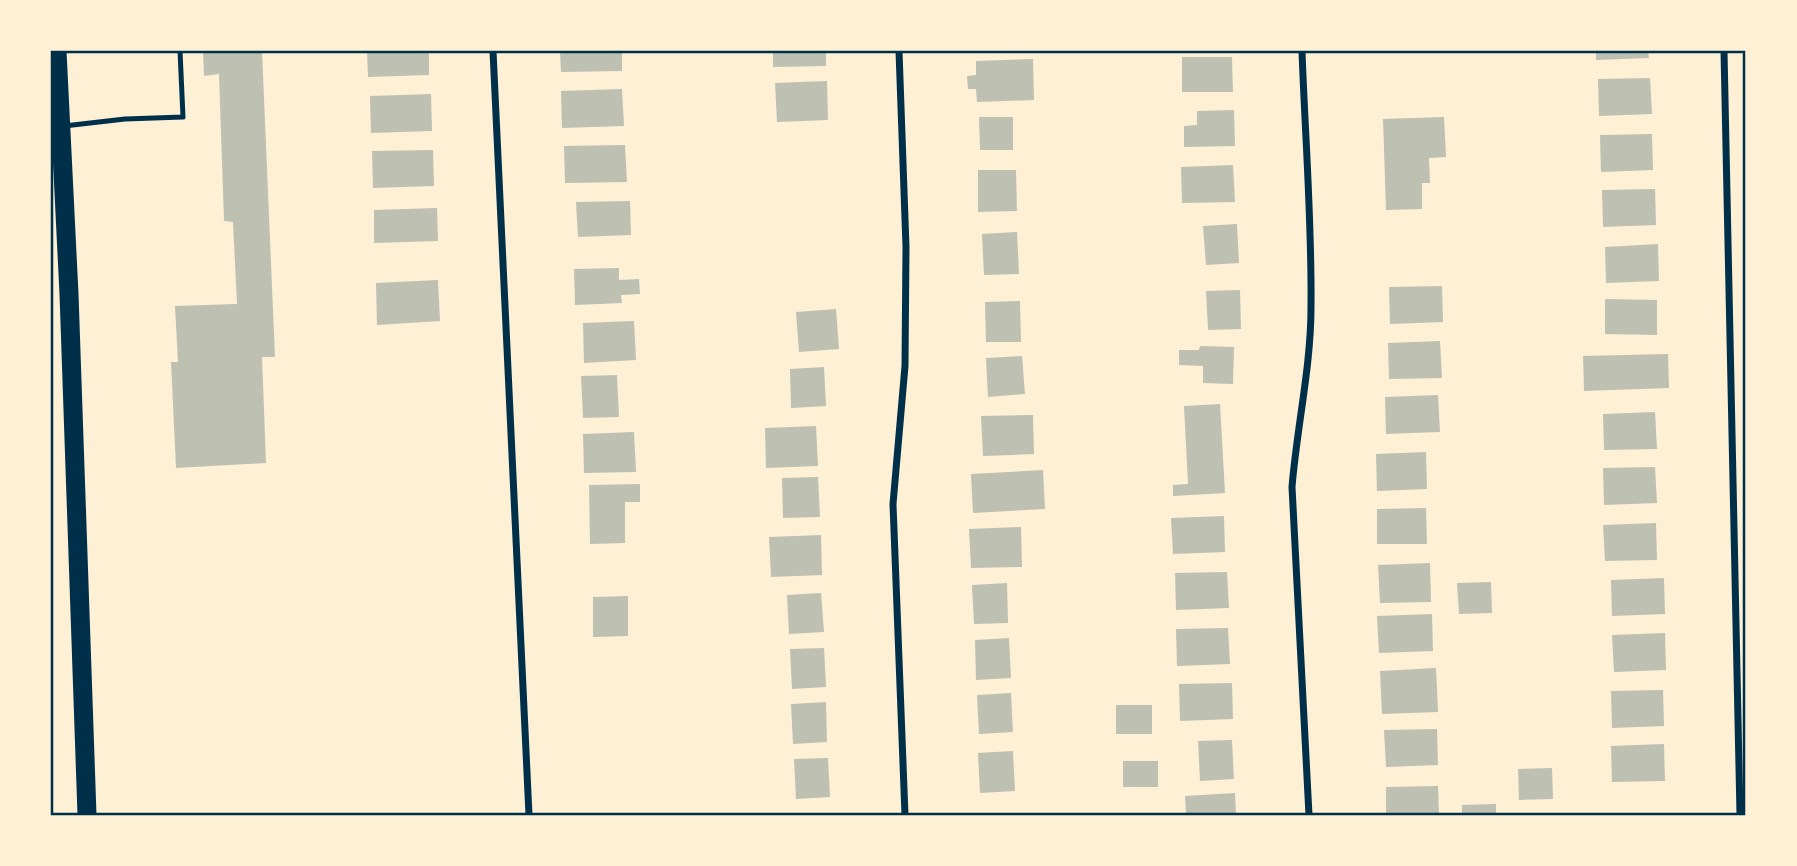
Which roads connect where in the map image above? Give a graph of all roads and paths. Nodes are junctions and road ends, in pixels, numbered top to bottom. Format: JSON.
{"nodes":[{"id":1,"x":57,"y":51,"type":"edge"},
{"id":2,"x":180,"y":51,"type":"edge"},
{"id":3,"x":493,"y":51,"type":"edge"},
{"id":4,"x":899,"y":51,"type":"edge"},
{"id":5,"x":1302,"y":51,"type":"edge"},
{"id":6,"x":1724,"y":51,"type":"edge"},
{"id":7,"x":56,"y":133,"type":"edge"},
{"id":8,"x":87,"y":815,"type":"edge"},
{"id":9,"x":528,"y":815,"type":"edge"},
{"id":10,"x":905,"y":815,"type":"edge"},
{"id":11,"x":1308,"y":815,"type":"edge"},
{"id":12,"x":1740,"y":815,"type":"edge"}],
"edges":[{"from":1,"to":7,"type":"highway"},
{"from":2,"to":7,"type":"lane"},
{"from":3,"to":9,"type":"street"},
{"from":4,"to":10,"type":"street"},
{"from":5,"to":11,"type":"street"},
{"from":6,"to":12,"type":"street"},
{"from":7,"to":8,"type":"highway"}]}
